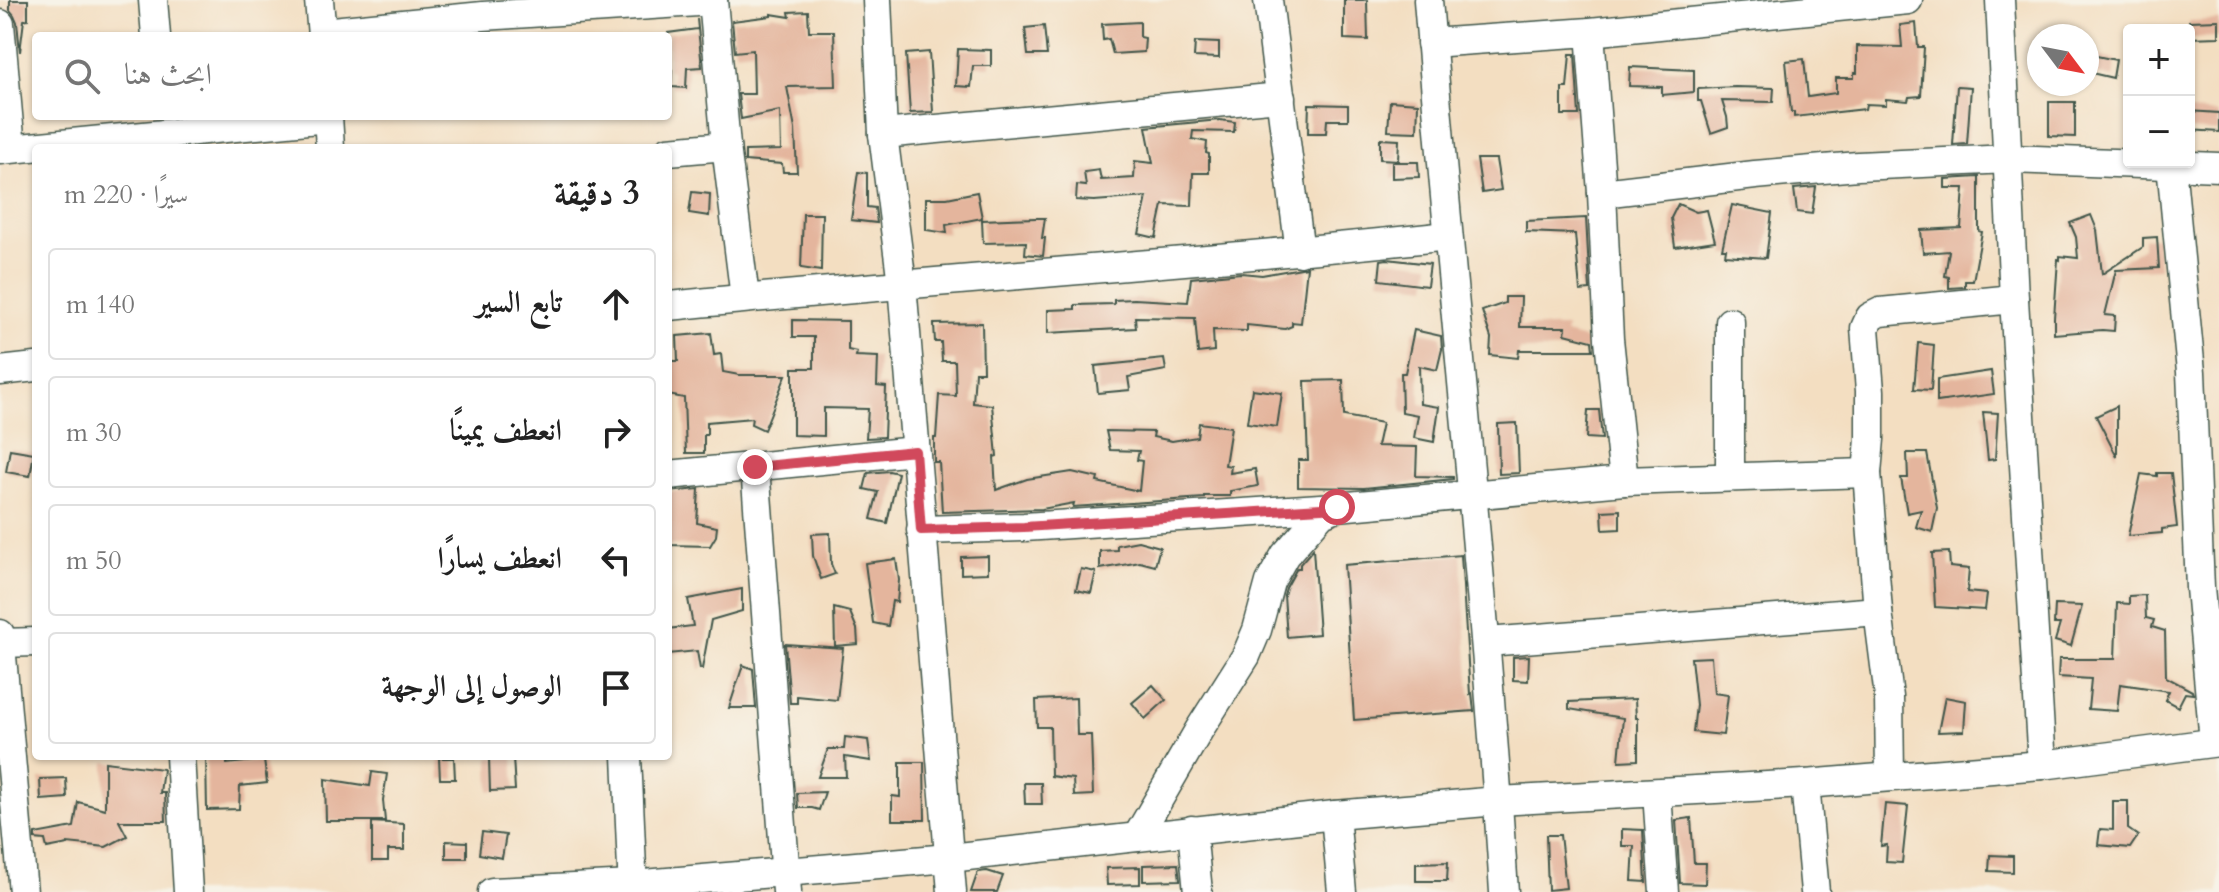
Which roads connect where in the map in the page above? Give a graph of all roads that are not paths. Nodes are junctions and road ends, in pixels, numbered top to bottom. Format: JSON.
{"nodes":[{"id":1,"x":153,"y":0,"type":"edge"},
{"id":2,"x":319,"y":0,"type":"edge"},
{"id":3,"x":877,"y":0,"type":"edge"},
{"id":4,"x":1268,"y":0,"type":"edge"},
{"id":5,"x":1428,"y":0,"type":"edge"},
{"id":6,"x":2000,"y":0,"type":"edge"},
{"id":7,"x":713,"y":1,"type":"edge"},
{"id":8,"x":1894,"y":1,"type":"edge"},
{"id":9,"x":482,"y":8,"type":"edge"},
{"id":10,"x":0,"y":24,"type":"edge"},
{"id":11,"x":156,"y":32,"type":"edge"},
{"id":12,"x":322,"y":32,"type":"edge"},
{"id":13,"x":334,"y":32,"type":"edge"},
{"id":14,"x":1590,"y":32,"type":"junction"},
{"id":15,"x":1431,"y":43,"type":"junction"},
{"id":16,"x":1281,"y":97,"type":"junction"},
{"id":17,"x":266,"y":120,"type":"edge"},
{"id":18,"x":328,"y":120,"type":"edge"},
{"id":19,"x":163,"y":125,"type":"edge"},
{"id":20,"x":883,"y":134,"type":"junction"},
{"id":21,"x":39,"y":144,"type":"edge"},
{"id":22,"x":330,"y":144,"type":"edge"},
{"id":23,"x":32,"y":145,"type":"edge"},
{"id":24,"x":726,"y":146,"type":"junction"},
{"id":25,"x":6,"y":149,"type":"edge"},
{"id":26,"x":672,"y":151,"type":"edge"},
{"id":27,"x":2009,"y":159,"type":"junction"},
{"id":28,"x":2123,"y":163,"type":"edge"},
{"id":29,"x":2195,"y":166,"type":"edge"},
{"id":30,"x":2219,"y":167,"type":"edge"},
{"id":31,"x":2171,"y":168,"type":"edge"},
{"id":32,"x":1602,"y":193,"type":"junction"},
{"id":33,"x":1448,"y":236,"type":"junction"},
{"id":34,"x":1300,"y":252,"type":"junction"},
{"id":35,"x":902,"y":284,"type":"junction"},
{"id":36,"x":745,"y":298,"type":"junction"},
{"id":37,"x":2014,"y":299,"type":"junction"},
{"id":38,"x":672,"y":306,"type":"edge"},
{"id":39,"x":1730,"y":322,"type":"dead end"},
{"id":40,"x":32,"y":367,"type":"edge"},
{"id":41,"x":0,"y":371,"type":"edge"},
{"id":42,"x":915,"y":451,"type":"junction"},
{"id":43,"x":755,"y":467,"type":"junction"},
{"id":44,"x":1867,"y":473,"type":"junction"},
{"id":45,"x":672,"y":475,"type":"edge"},
{"id":46,"x":1730,"y":477,"type":"junction"},
{"id":47,"x":1624,"y":481,"type":"junction"},
{"id":48,"x":1473,"y":494,"type":"junction"},
{"id":49,"x":1337,"y":507,"type":"junction"},
{"id":50,"x":921,"y":530,"type":"junction"},
{"id":51,"x":2209,"y":587,"type":"edge"},
{"id":52,"x":1878,"y":611,"type":"junction"},
{"id":53,"x":0,"y":634,"type":"edge"},
{"id":54,"x":32,"y":642,"type":"edge"},
{"id":55,"x":1487,"y":642,"type":"junction"},
{"id":56,"x":1,"y":643,"type":"edge"},
{"id":57,"x":2216,"y":742,"type":"edge"},
{"id":58,"x":180,"y":760,"type":"edge"},
{"id":59,"x":627,"y":760,"type":"edge"},
{"id":60,"x":2042,"y":765,"type":"junction"},
{"id":61,"x":1890,"y":776,"type":"junction"},
{"id":62,"x":1805,"y":784,"type":"junction"},
{"id":63,"x":1657,"y":793,"type":"junction"},
{"id":64,"x":1498,"y":801,"type":"junction"},
{"id":65,"x":1335,"y":815,"type":"junction"},
{"id":66,"x":1192,"y":830,"type":"junction"},
{"id":67,"x":1137,"y":837,"type":"junction"},
{"id":68,"x":949,"y":858,"type":"junction"},
{"id":69,"x":786,"y":882,"type":"edge"},
{"id":70,"x":632,"y":888,"type":"edge"},
{"id":71,"x":23,"y":892,"type":"edge"},
{"id":72,"x":188,"y":892,"type":"edge"},
{"id":73,"x":492,"y":892,"type":"edge"},
{"id":74,"x":952,"y":892,"type":"edge"},
{"id":75,"x":1198,"y":892,"type":"edge"},
{"id":76,"x":1342,"y":892,"type":"edge"},
{"id":77,"x":1504,"y":892,"type":"edge"},
{"id":78,"x":1664,"y":892,"type":"edge"},
{"id":79,"x":1815,"y":892,"type":"edge"}],
"edges":[{"from":1,"to":11,"type":"street"},
{"from":2,"to":12,"type":"street"},
{"from":3,"to":20,"type":"street"},
{"from":4,"to":16,"type":"street"},
{"from":5,"to":15,"type":"street"},
{"from":6,"to":27,"type":"street"},
{"from":7,"to":9,"type":"street"},
{"from":7,"to":24,"type":"street"},
{"from":8,"to":14,"type":"street"},
{"from":9,"to":13,"type":"street"},
{"from":10,"to":25,"type":"street"},
{"from":14,"to":15,"type":"street"},
{"from":14,"to":32,"type":"street"},
{"from":15,"to":33,"type":"street"},
{"from":16,"to":20,"type":"street"},
{"from":16,"to":34,"type":"street"},
{"from":17,"to":19,"type":"street"},
{"from":18,"to":22,"type":"street"},
{"from":19,"to":21,"type":"street"},
{"from":20,"to":35,"type":"street"},
{"from":23,"to":25,"type":"street"},
{"from":24,"to":26,"type":"street"},
{"from":24,"to":36,"type":"street"},
{"from":27,"to":28,"type":"street"},
{"from":27,"to":32,"type":"street"},
{"from":27,"to":37,"type":"street"},
{"from":29,"to":30,"type":"street"},
{"from":31,"to":51,"type":"street"},
{"from":32,"to":47,"type":"street"},
{"from":33,"to":34,"type":"street"},
{"from":33,"to":48,"type":"street"},
{"from":34,"to":35,"type":"street"},
{"from":35,"to":36,"type":"street"},
{"from":35,"to":42,"type":"street"},
{"from":36,"to":38,"type":"street"},
{"from":37,"to":44,"type":"street"},
{"from":37,"to":60,"type":"street"},
{"from":39,"to":46,"type":"street"},
{"from":40,"to":41,"type":"street"},
{"from":42,"to":43,"type":"street"},
{"from":42,"to":50,"type":"street"},
{"from":43,"to":45,"type":"street"},
{"from":43,"to":69,"type":"street"},
{"from":44,"to":46,"type":"street"},
{"from":44,"to":52,"type":"street"},
{"from":46,"to":47,"type":"street"},
{"from":47,"to":48,"type":"street"},
{"from":48,"to":49,"type":"street"},
{"from":48,"to":55,"type":"street"},
{"from":49,"to":50,"type":"street"},
{"from":49,"to":67,"type":"street"},
{"from":50,"to":68,"type":"street"},
{"from":51,"to":57,"type":"street"},
{"from":52,"to":55,"type":"street"},
{"from":52,"to":61,"type":"street"},
{"from":53,"to":56,"type":"street"},
{"from":54,"to":56,"type":"street"},
{"from":55,"to":64,"type":"street"},
{"from":56,"to":71,"type":"street"},
{"from":57,"to":60,"type":"street"},
{"from":58,"to":72,"type":"street"},
{"from":59,"to":70,"type":"street"},
{"from":60,"to":61,"type":"street"},
{"from":61,"to":62,"type":"street"},
{"from":62,"to":63,"type":"street"},
{"from":62,"to":79,"type":"street"},
{"from":63,"to":64,"type":"street"},
{"from":63,"to":78,"type":"street"},
{"from":64,"to":65,"type":"street"},
{"from":64,"to":77,"type":"street"},
{"from":65,"to":66,"type":"street"},
{"from":65,"to":76,"type":"street"},
{"from":66,"to":67,"type":"street"},
{"from":66,"to":75,"type":"street"},
{"from":67,"to":68,"type":"street"},
{"from":68,"to":69,"type":"street"},
{"from":68,"to":74,"type":"street"},
{"from":69,"to":70,"type":"street"},
{"from":70,"to":73,"type":"street"}]}
